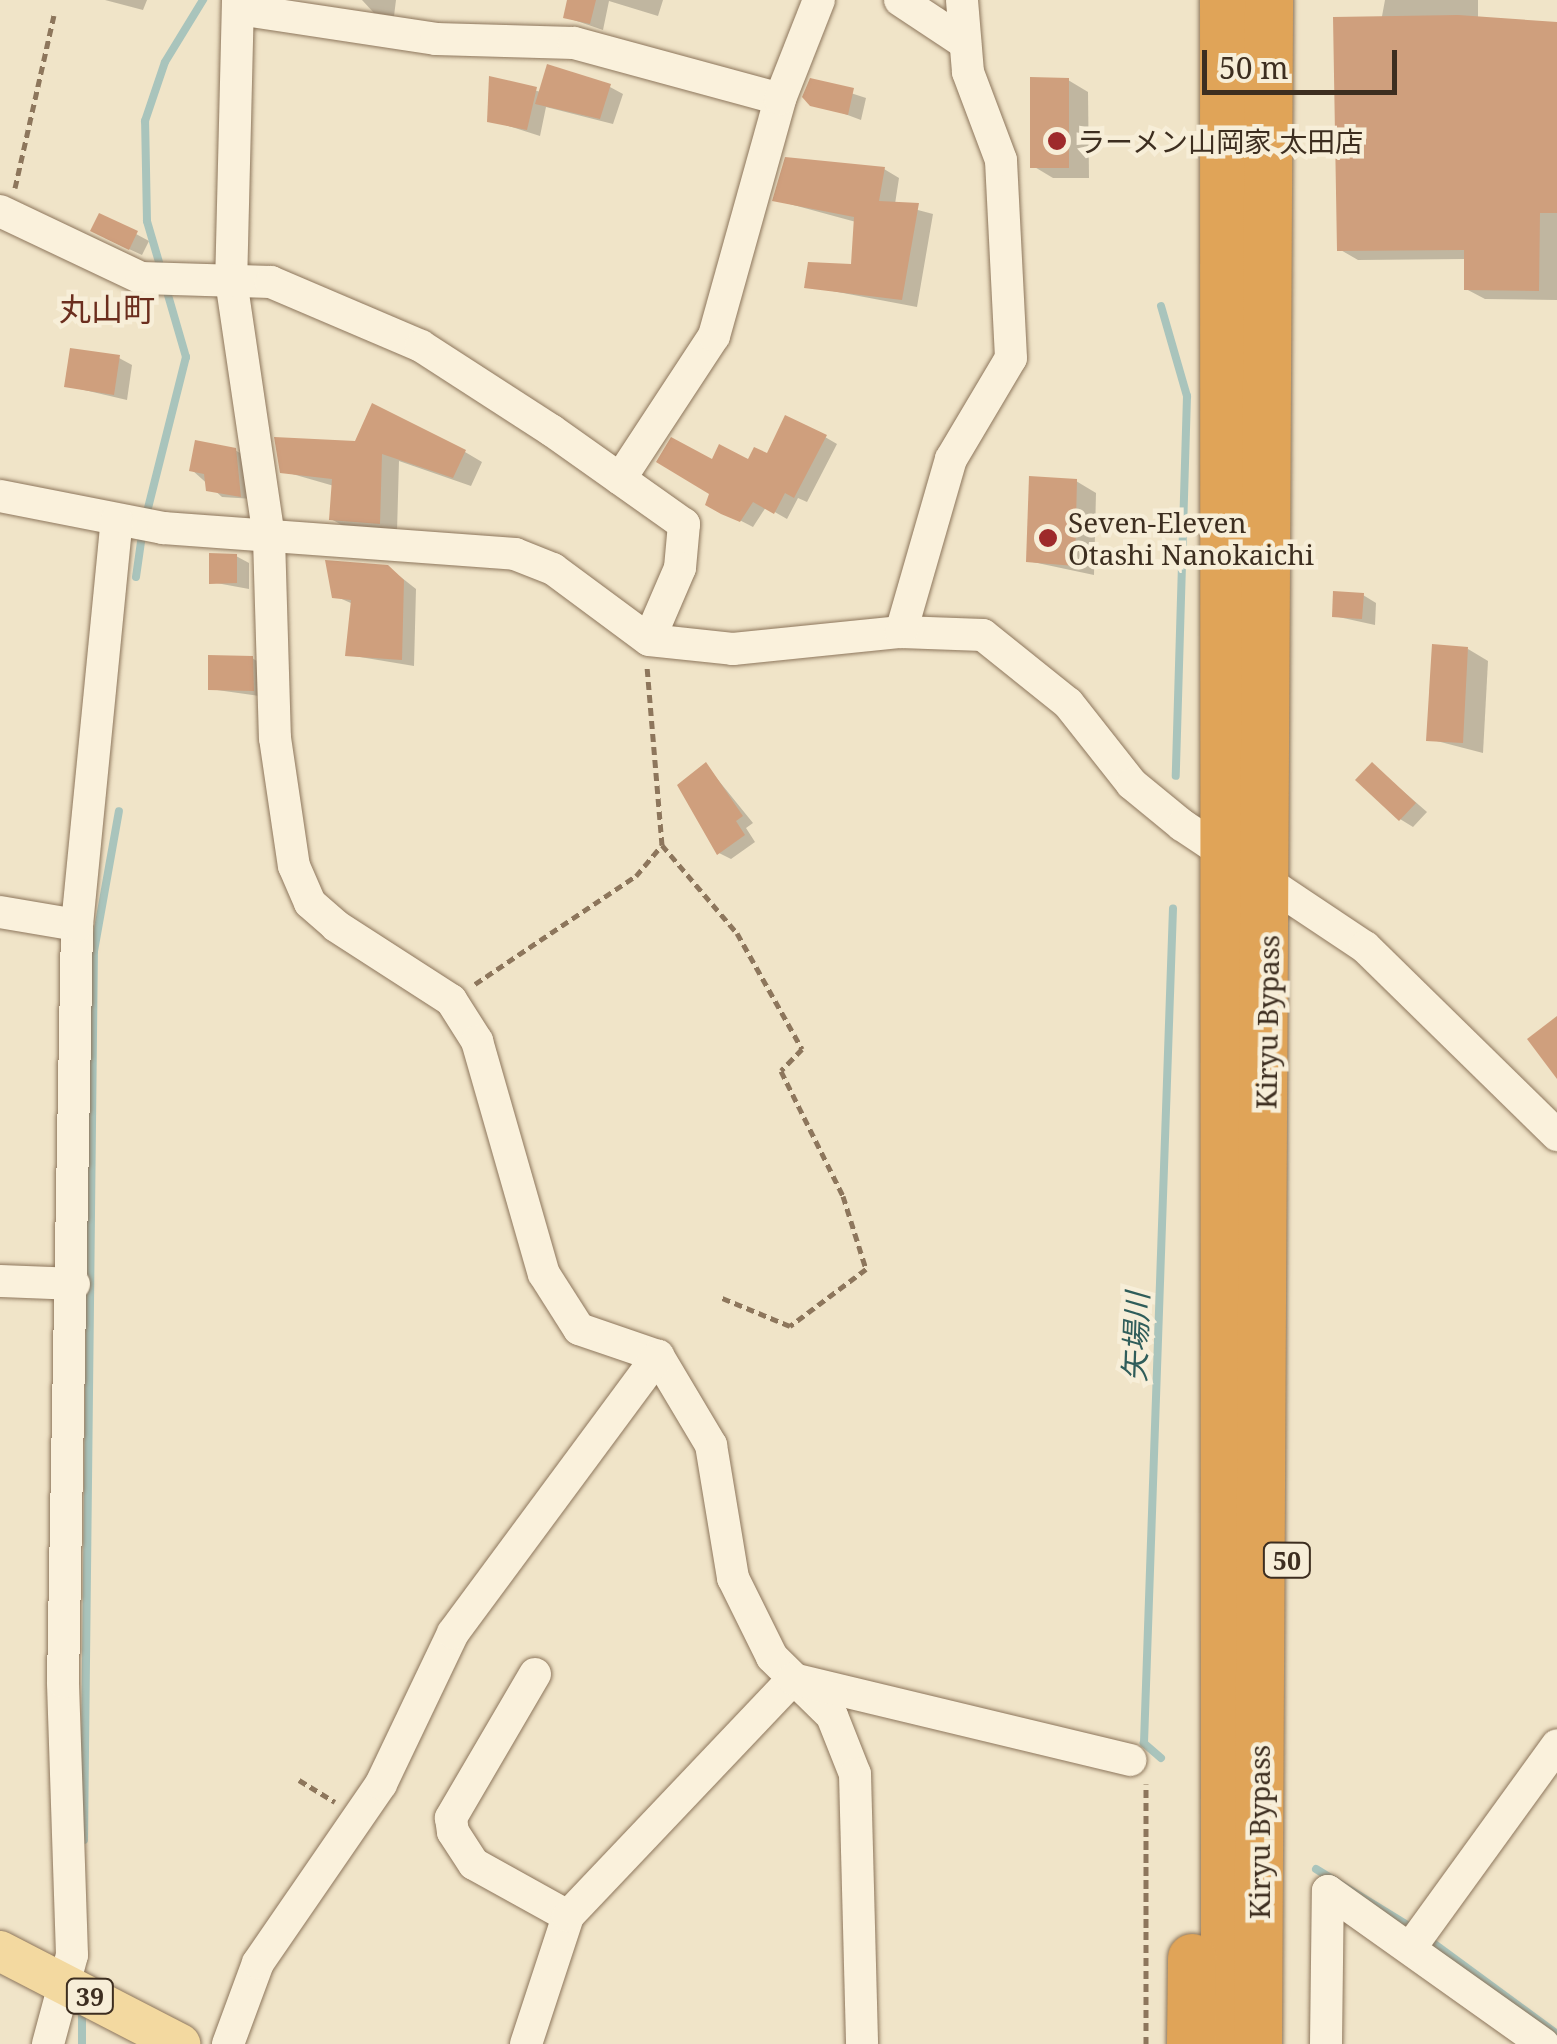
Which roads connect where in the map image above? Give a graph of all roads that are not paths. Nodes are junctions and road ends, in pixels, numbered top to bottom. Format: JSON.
{"nodes":[{"id":1,"x":820,"y":0,"type":"edge"},
{"id":2,"x":900,"y":0,"type":"edge"},
{"id":3,"x":962,"y":0,"type":"edge"},
{"id":4,"x":1224,"y":0,"type":"edge"},
{"id":5,"x":1269,"y":0,"type":"edge"},
{"id":6,"x":238,"y":4,"type":"edge"},
{"id":7,"x":965,"y":43,"type":"junction"},
{"id":8,"x":780,"y":98,"type":"junction"},
{"id":9,"x":3,"y":212,"type":"edge"},
{"id":10,"x":231,"y":280,"type":"junction"},
{"id":11,"x":620,"y":479,"type":"junction"},
{"id":12,"x":0,"y":496,"type":"edge"},
{"id":13,"x":137,"y":523,"type":"junction"},
{"id":14,"x":268,"y":538,"type":"junction"},
{"id":15,"x":901,"y":632,"type":"junction"},
{"id":16,"x":649,"y":640,"type":"junction"},
{"id":17,"x":1222,"y":856,"type":"junction"},
{"id":18,"x":1268,"y":886,"type":"junction"},
{"id":19,"x":0,"y":912,"type":"edge"},
{"id":20,"x":77,"y":925,"type":"junction"},
{"id":21,"x":1268,"y":1077,"type":"junction"},
{"id":22,"x":1220,"y":1126,"type":"junction"},
{"id":23,"x":1557,"y":1134,"type":"edge"},
{"id":24,"x":0,"y":1281,"type":"edge"},
{"id":25,"x":74,"y":1284,"type":"junction"},
{"id":26,"x":658,"y":1356,"type":"junction"},
{"id":27,"x":536,"y":1674,"type":"dead end"},
{"id":28,"x":793,"y":1679,"type":"junction"},
{"id":29,"x":1557,"y":1745,"type":"edge"},
{"id":30,"x":1130,"y":1760,"type":"road end"},
{"id":31,"x":568,"y":1916,"type":"junction"},
{"id":32,"x":1242,"y":1944,"type":"junction"},
{"id":33,"x":1412,"y":1947,"type":"junction"},
{"id":34,"x":0,"y":1950,"type":"edge"},
{"id":35,"x":63,"y":1982,"type":"junction"},
{"id":36,"x":48,"y":2044,"type":"edge"},
{"id":37,"x":180,"y":2044,"type":"edge"},
{"id":38,"x":228,"y":2044,"type":"edge"},
{"id":39,"x":526,"y":2044,"type":"edge"},
{"id":40,"x":862,"y":2044,"type":"edge"},
{"id":41,"x":1191,"y":2044,"type":"edge"},
{"id":42,"x":1224,"y":2044,"type":"edge"},
{"id":43,"x":1258,"y":2044,"type":"edge"},
{"id":44,"x":1283,"y":2044,"type":"edge"},
{"id":45,"x":1326,"y":2044,"type":"edge"},
{"id":46,"x":1543,"y":2044,"type":"edge"}],
"edges":[{"from":1,"to":8,"type":"street"},
{"from":2,"to":7,"type":"street"},
{"from":3,"to":7,"type":"street"},
{"from":4,"to":17,"type":"highway","name":"Kiryu Bypass","number":"50"},
{"from":5,"to":18,"type":"highway","name":"Kiryu Bypass","number":"50"},
{"from":6,"to":8,"type":"street"},
{"from":6,"to":10,"type":"street"},
{"from":7,"to":15,"type":"street"},
{"from":8,"to":11,"type":"street"},
{"from":9,"to":10,"type":"street"},
{"from":10,"to":11,"type":"street"},
{"from":10,"to":14,"type":"street"},
{"from":11,"to":16,"type":"street"},
{"from":12,"to":13,"type":"street"},
{"from":13,"to":14,"type":"street"},
{"from":13,"to":20,"type":"street"},
{"from":14,"to":16,"type":"street"},
{"from":14,"to":26,"type":"street"},
{"from":15,"to":16,"type":"street"},
{"from":15,"to":17,"type":"street"},
{"from":17,"to":18,"type":"street"},
{"from":17,"to":22,"type":"highway","name":"Kiryu Bypass","number":"50"},
{"from":18,"to":21,"type":"highway","name":"Kiryu Bypass","number":"50"},
{"from":18,"to":23,"type":"street"},
{"from":19,"to":20,"type":"street"},
{"from":20,"to":25,"type":"street"},
{"from":21,"to":32,"type":"highway","name":"Kiryu Bypass","number":"50"},
{"from":21,"to":44,"type":"highway","number":"50"},
{"from":22,"to":32,"type":"highway","name":"Kiryu Bypass","number":"50"},
{"from":22,"to":41,"type":"highway","number":"50"},
{"from":24,"to":25,"type":"street"},
{"from":25,"to":35,"type":"street"},
{"from":26,"to":28,"type":"street"},
{"from":26,"to":38,"type":"street"},
{"from":27,"to":31,"type":"street"},
{"from":28,"to":30,"type":"street"},
{"from":28,"to":31,"type":"street"},
{"from":28,"to":40,"type":"street"},
{"from":29,"to":33,"type":"street"},
{"from":31,"to":39,"type":"street"},
{"from":32,"to":42,"type":"highway","name":"Kiryu Bypass","number":"50"},
{"from":32,"to":43,"type":"highway","name":"Kiryu Bypass","number":"50"},
{"from":33,"to":45,"type":"street"},
{"from":33,"to":46,"type":"street"},
{"from":34,"to":35,"type":"main road","number":"39"},
{"from":35,"to":36,"type":"street"},
{"from":35,"to":37,"type":"main road","number":"39"}]}
